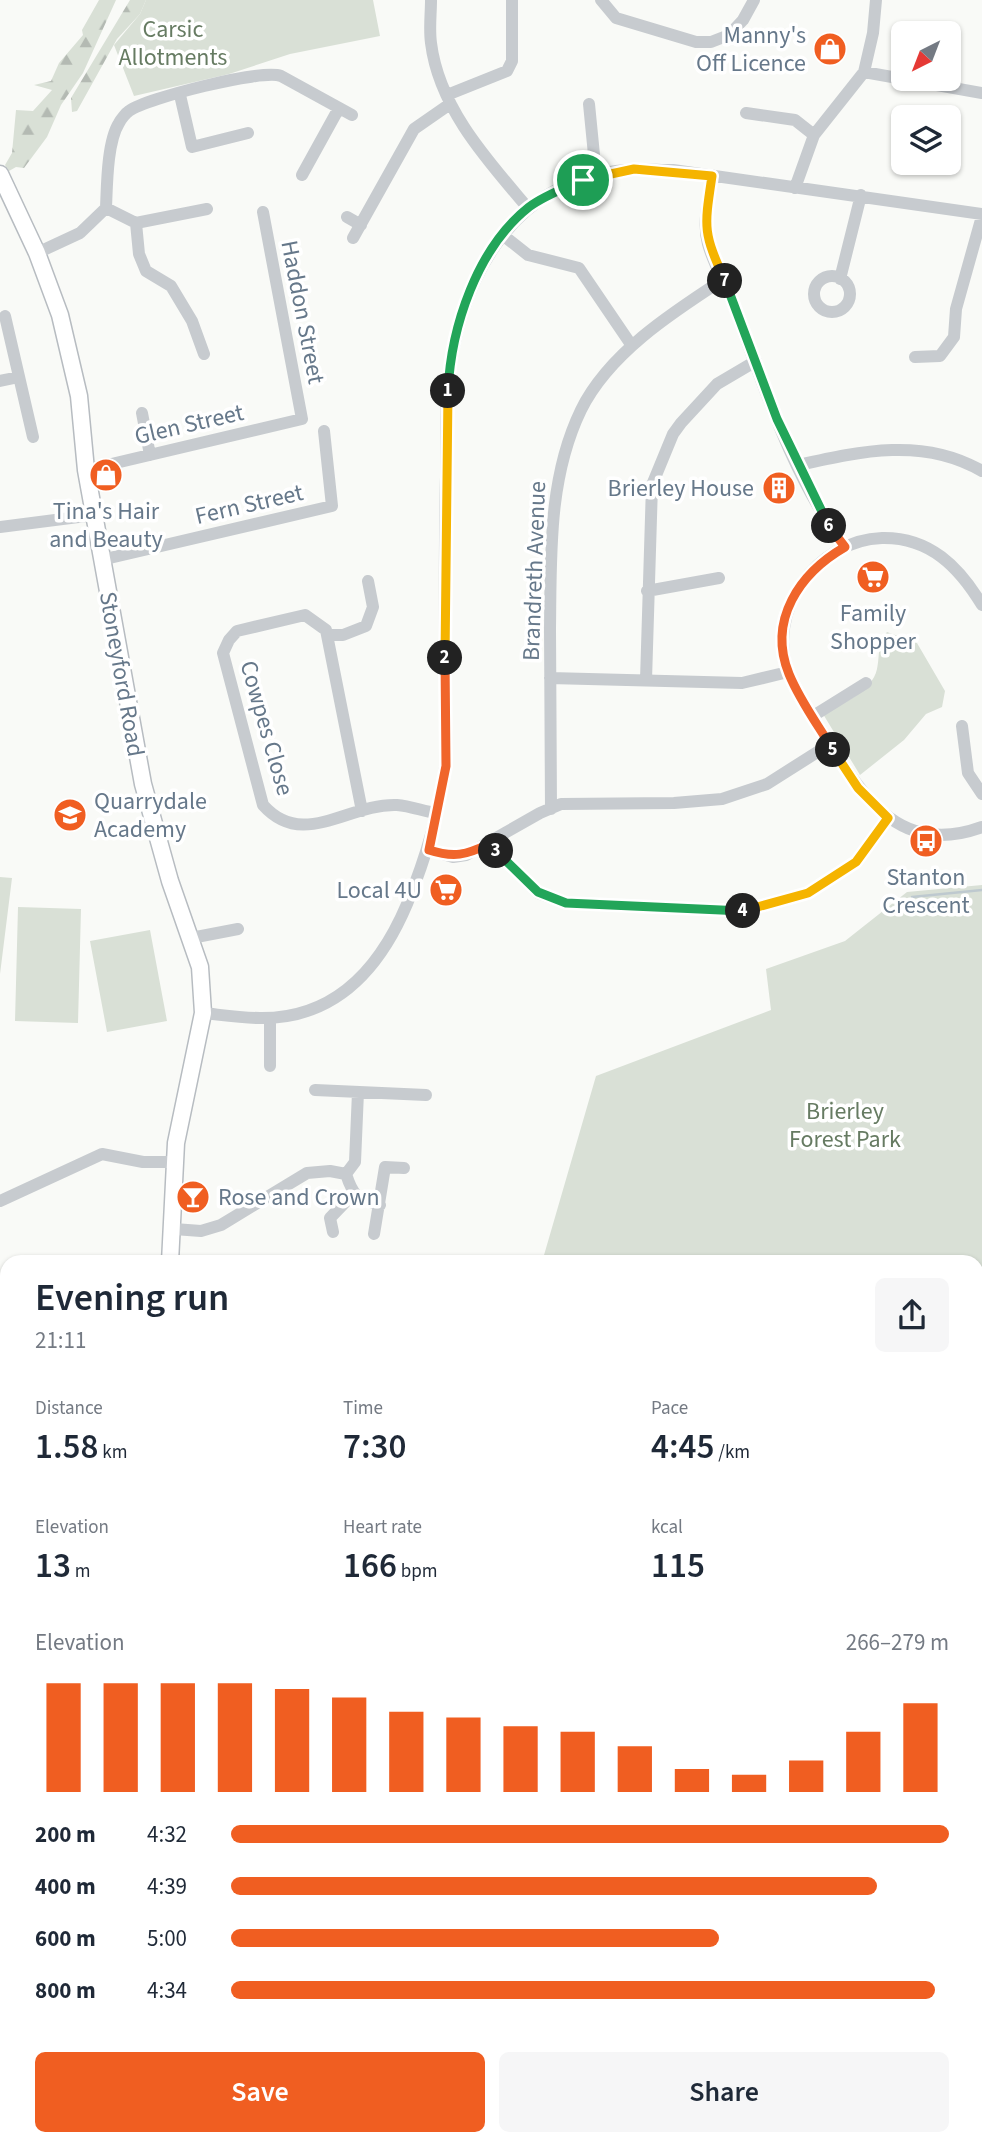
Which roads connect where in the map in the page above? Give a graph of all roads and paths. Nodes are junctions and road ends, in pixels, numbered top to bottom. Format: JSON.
{"nodes":[{"id":1,"x":431,"y":0,"type":"edge"},
{"id":2,"x":512,"y":0,"type":"edge"},
{"id":3,"x":601,"y":0,"type":"edge"},
{"id":4,"x":754,"y":0,"type":"edge"},
{"id":5,"x":876,"y":0,"type":"edge"},
{"id":6,"x":864,"y":72,"type":"junction"},
{"id":7,"x":982,"y":93,"type":"edge"},
{"id":8,"x":180,"y":94,"type":"junction"},
{"id":9,"x":449,"y":100,"type":"junction"},
{"id":10,"x":589,"y":104,"type":"dead end"},
{"id":11,"x":339,"y":108,"type":"junction"},
{"id":12,"x":746,"y":113,"type":"dead end"},
{"id":13,"x":352,"y":115,"type":"dead end"},
{"id":14,"x":248,"y":133,"type":"dead end"},
{"id":15,"x":814,"y":135,"type":"junction"},
{"id":16,"x":0,"y":174,"type":"edge"},
{"id":17,"x":302,"y":175,"type":"dead end"},
{"id":18,"x":596,"y":175,"type":"junction"},
{"id":19,"x":712,"y":176,"type":"junction"},
{"id":20,"x":795,"y":188,"type":"junction"},
{"id":21,"x":861,"y":195,"type":"junction"},
{"id":22,"x":106,"y":208,"type":"junction"},
{"id":23,"x":528,"y":208,"type":"junction"},
{"id":24,"x":207,"y":209,"type":"dead end"},
{"id":25,"x":264,"y":212,"type":"dead end"},
{"id":26,"x":982,"y":215,"type":"edge"},
{"id":27,"x":346,"y":217,"type":"dead end"},
{"id":28,"x":135,"y":223,"type":"junction"},
{"id":29,"x":361,"y":225,"type":"junction"},
{"id":30,"x":504,"y":236,"type":"junction"},
{"id":31,"x":353,"y":238,"type":"dead end"},
{"id":32,"x":37,"y":253,"type":"junction"},
{"id":33,"x":724,"y":279,"type":"junction"},
{"id":34,"x":840,"y":279,"type":"dead end"},
{"id":35,"x":5,"y":316,"type":"dead end"},
{"id":36,"x":632,"y":346,"type":"junction"},
{"id":37,"x":204,"y":355,"type":"dead end"},
{"id":38,"x":915,"y":356,"type":"dead end"},
{"id":39,"x":756,"y":361,"type":"junction"},
{"id":40,"x":19,"y":377,"type":"junction"},
{"id":41,"x":0,"y":381,"type":"edge"},
{"id":42,"x":142,"y":413,"type":"dead end"},
{"id":43,"x":302,"y":419,"type":"joint"},
{"id":44,"x":324,"y":431,"type":"dead end"},
{"id":45,"x":33,"y":437,"type":"dead end"},
{"id":46,"x":150,"y":455,"type":"junction"},
{"id":47,"x":799,"y":465,"type":"junction"},
{"id":48,"x":86,"y":470,"type":"junction"},
{"id":49,"x":982,"y":471,"type":"edge"},
{"id":50,"x":94,"y":515,"type":"junction"},
{"id":51,"x":0,"y":527,"type":"edge"},
{"id":52,"x":845,"y":547,"type":"junction"},
{"id":53,"x":102,"y":560,"type":"junction"},
{"id":54,"x":719,"y":578,"type":"dead end"},
{"id":55,"x":368,"y":581,"type":"dead end"},
{"id":56,"x":647,"y":591,"type":"junction"},
{"id":57,"x":982,"y":605,"type":"edge"},
{"id":58,"x":327,"y":635,"type":"junction"},
{"id":59,"x":788,"y":672,"type":"junction"},
{"id":60,"x":550,"y":678,"type":"junction"},
{"id":61,"x":646,"y":680,"type":"junction"},
{"id":62,"x":866,"y":684,"type":"dead end"},
{"id":63,"x":813,"y":716,"type":"junction"},
{"id":64,"x":962,"y":726,"type":"dead end"},
{"id":65,"x":830,"y":744,"type":"junction"},
{"id":66,"x":982,"y":794,"type":"edge"},
{"id":67,"x":551,"y":809,"type":"junction"},
{"id":68,"x":362,"y":811,"type":"junction"},
{"id":69,"x":435,"y":813,"type":"junction"},
{"id":70,"x":888,"y":818,"type":"junction"},
{"id":71,"x":982,"y":827,"type":"edge"},
{"id":72,"x":489,"y":844,"type":"junction"},
{"id":73,"x":429,"y":850,"type":"junction"},
{"id":74,"x":237,"y":929,"type":"dead end"},
{"id":75,"x":191,"y":938,"type":"junction"},
{"id":76,"x":203,"y":1013,"type":"junction"},
{"id":77,"x":270,"y":1018,"type":"junction"},
{"id":78,"x":270,"y":1066,"type":"dead end"},
{"id":79,"x":392,"y":1078,"type":"dead end"},
{"id":80,"x":315,"y":1090,"type":"dead end"},
{"id":81,"x":358,"y":1092,"type":"junction"},
{"id":82,"x":392,"y":1093,"type":"junction"},
{"id":83,"x":426,"y":1095,"type":"dead end"},
{"id":84,"x":174,"y":1162,"type":"junction"},
{"id":85,"x":404,"y":1168,"type":"dead end"},
{"id":86,"x":346,"y":1174,"type":"junction"},
{"id":87,"x":353,"y":1194,"type":"junction"},
{"id":88,"x":0,"y":1200,"type":"edge"},
{"id":89,"x":380,"y":1205,"type":"junction"},
{"id":90,"x":174,"y":1229,"type":"junction"},
{"id":91,"x":333,"y":1232,"type":"dead end"},
{"id":92,"x":374,"y":1234,"type":"dead end"},
{"id":93,"x":171,"y":1255,"type":"edge"}],
"edges":[{"from":1,"to":9,"type":"street"},
{"from":2,"to":9,"type":"street"},
{"from":3,"to":4,"type":"street"},
{"from":5,"to":6,"type":"street"},
{"from":6,"to":7,"type":"street"},
{"from":6,"to":15,"type":"street"},
{"from":8,"to":11,"type":"street"},
{"from":8,"to":14,"type":"street"},
{"from":8,"to":22,"type":"street"},
{"from":9,"to":23,"type":"street"},
{"from":9,"to":29,"type":"street"},
{"from":10,"to":18,"type":"street"},
{"from":11,"to":13,"type":"street"},
{"from":11,"to":17,"type":"street"},
{"from":12,"to":15,"type":"street"},
{"from":15,"to":20,"type":"street"},
{"from":16,"to":32,"type":"main road","name":"Stoneyford Road"},
{"from":18,"to":19,"type":"street"},
{"from":18,"to":23,"type":"street"},
{"from":19,"to":20,"type":"street"},
{"from":19,"to":33,"type":"street"},
{"from":20,"to":21,"type":"street"},
{"from":21,"to":26,"type":"street"},
{"from":21,"to":34,"type":"street"},
{"from":22,"to":28,"type":"street"},
{"from":22,"to":32,"type":"street"},
{"from":23,"to":30,"type":"street"},
{"from":24,"to":28,"type":"street"},
{"from":25,"to":43,"type":"street","name":"Haddon Street"},
{"from":26,"to":38,"type":"street"},
{"from":27,"to":29,"type":"street"},
{"from":28,"to":37,"type":"street"},
{"from":29,"to":31,"type":"street"},
{"from":30,"to":36,"type":"street"},
{"from":30,"to":69,"type":"street"},
{"from":32,"to":48,"type":"main road","name":"Stoneyford Road"},
{"from":33,"to":36,"type":"street","name":"Brandreth Avenue"},
{"from":33,"to":39,"type":"street"},
{"from":35,"to":40,"type":"street"},
{"from":36,"to":60,"type":"street","name":"Brandreth Avenue"},
{"from":39,"to":47,"type":"street"},
{"from":39,"to":56,"type":"street"},
{"from":40,"to":41,"type":"street"},
{"from":40,"to":45,"type":"street"},
{"from":42,"to":46,"type":"street"},
{"from":43,"to":46,"type":"street","name":"Glen Street"},
{"from":44,"to":53,"type":"street","name":"Fern Street"},
{"from":46,"to":48,"type":"street","name":"Glen Street"},
{"from":47,"to":49,"type":"street"},
{"from":47,"to":52,"type":"street"},
{"from":48,"to":50,"type":"main road","name":"Stoneyford Road"},
{"from":50,"to":51,"type":"street"},
{"from":50,"to":53,"type":"main road","name":"Stoneyford Road"},
{"from":52,"to":57,"type":"street"},
{"from":52,"to":59,"type":"street"},
{"from":53,"to":75,"type":"main road","name":"Stoneyford Road"},
{"from":54,"to":56,"type":"street"},
{"from":55,"to":58,"type":"street"},
{"from":56,"to":61,"type":"street"},
{"from":58,"to":68,"type":"street"},
{"from":58,"to":68,"type":"street","name":"Cowpes Close"},
{"from":59,"to":61,"type":"street"},
{"from":59,"to":63,"type":"street"},
{"from":60,"to":61,"type":"street"},
{"from":60,"to":67,"type":"street","name":"Brandreth Avenue"},
{"from":62,"to":63,"type":"street"},
{"from":63,"to":65,"type":"street"},
{"from":64,"to":66,"type":"street"},
{"from":65,"to":67,"type":"street"},
{"from":65,"to":70,"type":"street"},
{"from":67,"to":72,"type":"street"},
{"from":68,"to":69,"type":"street","name":"Cowpes Close"},
{"from":69,"to":73,"type":"street"},
{"from":70,"to":71,"type":"street"},
{"from":70,"to":72,"type":"street"},
{"from":72,"to":73,"type":"street"},
{"from":73,"to":77,"type":"street"},
{"from":74,"to":75,"type":"street"},
{"from":75,"to":76,"type":"main road","name":"Stoneyford Road"},
{"from":76,"to":77,"type":"street"},
{"from":76,"to":84,"type":"main road","name":"Stoneyford Road"},
{"from":77,"to":78,"type":"street"},
{"from":79,"to":82,"type":"street"},
{"from":80,"to":81,"type":"street"},
{"from":81,"to":82,"type":"street"},
{"from":81,"to":86,"type":"street"},
{"from":82,"to":83,"type":"street"},
{"from":84,"to":88,"type":"street"},
{"from":84,"to":90,"type":"main road","name":"Stoneyford Road"},
{"from":85,"to":89,"type":"street"},
{"from":86,"to":87,"type":"street"},
{"from":86,"to":90,"type":"street"},
{"from":87,"to":89,"type":"street"},
{"from":87,"to":91,"type":"street"},
{"from":89,"to":92,"type":"street"},
{"from":90,"to":93,"type":"main road","name":"Stoneyford Road"}]}
